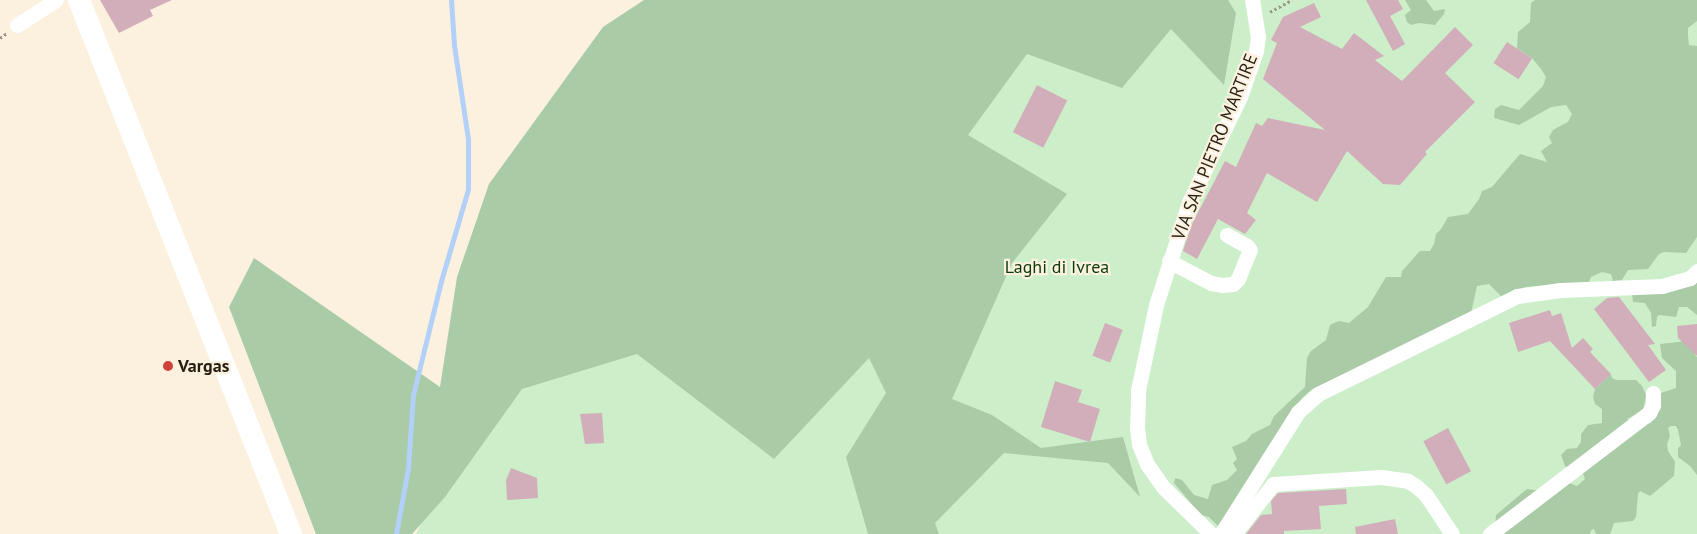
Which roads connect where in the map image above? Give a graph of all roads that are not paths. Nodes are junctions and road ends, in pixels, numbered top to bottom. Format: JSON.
{"nodes":[{"id":1,"x":56,"y":0,"type":"edge"},
{"id":2,"x":79,"y":0,"type":"edge"},
{"id":3,"x":1252,"y":0,"type":"edge"},
{"id":4,"x":17,"y":25,"type":"dead end"},
{"id":5,"x":1227,"y":235,"type":"dead end"},
{"id":6,"x":1169,"y":261,"type":"junction"},
{"id":7,"x":1697,"y":271,"type":"edge"},
{"id":8,"x":1653,"y":393,"type":"dead end"},
{"id":9,"x":291,"y":534,"type":"edge"},
{"id":10,"x":1211,"y":534,"type":"edge"},
{"id":11,"x":1221,"y":534,"type":"edge"},
{"id":12,"x":1234,"y":534,"type":"edge"},
{"id":13,"x":1452,"y":534,"type":"edge"},
{"id":14,"x":1490,"y":534,"type":"edge"}],
"edges":[{"from":1,"to":4,"type":"street"},
{"from":2,"to":9,"type":"main road"},
{"from":3,"to":6,"type":"street","name":"VIA SAN PIETRO MARTIRE"},
{"from":5,"to":6,"type":"street"},
{"from":6,"to":10,"type":"street","name":"VIA SAN PIETRO MARTIRE"},
{"from":7,"to":11,"type":"street"},
{"from":8,"to":14,"type":"street"},
{"from":12,"to":13,"type":"street"}]}
